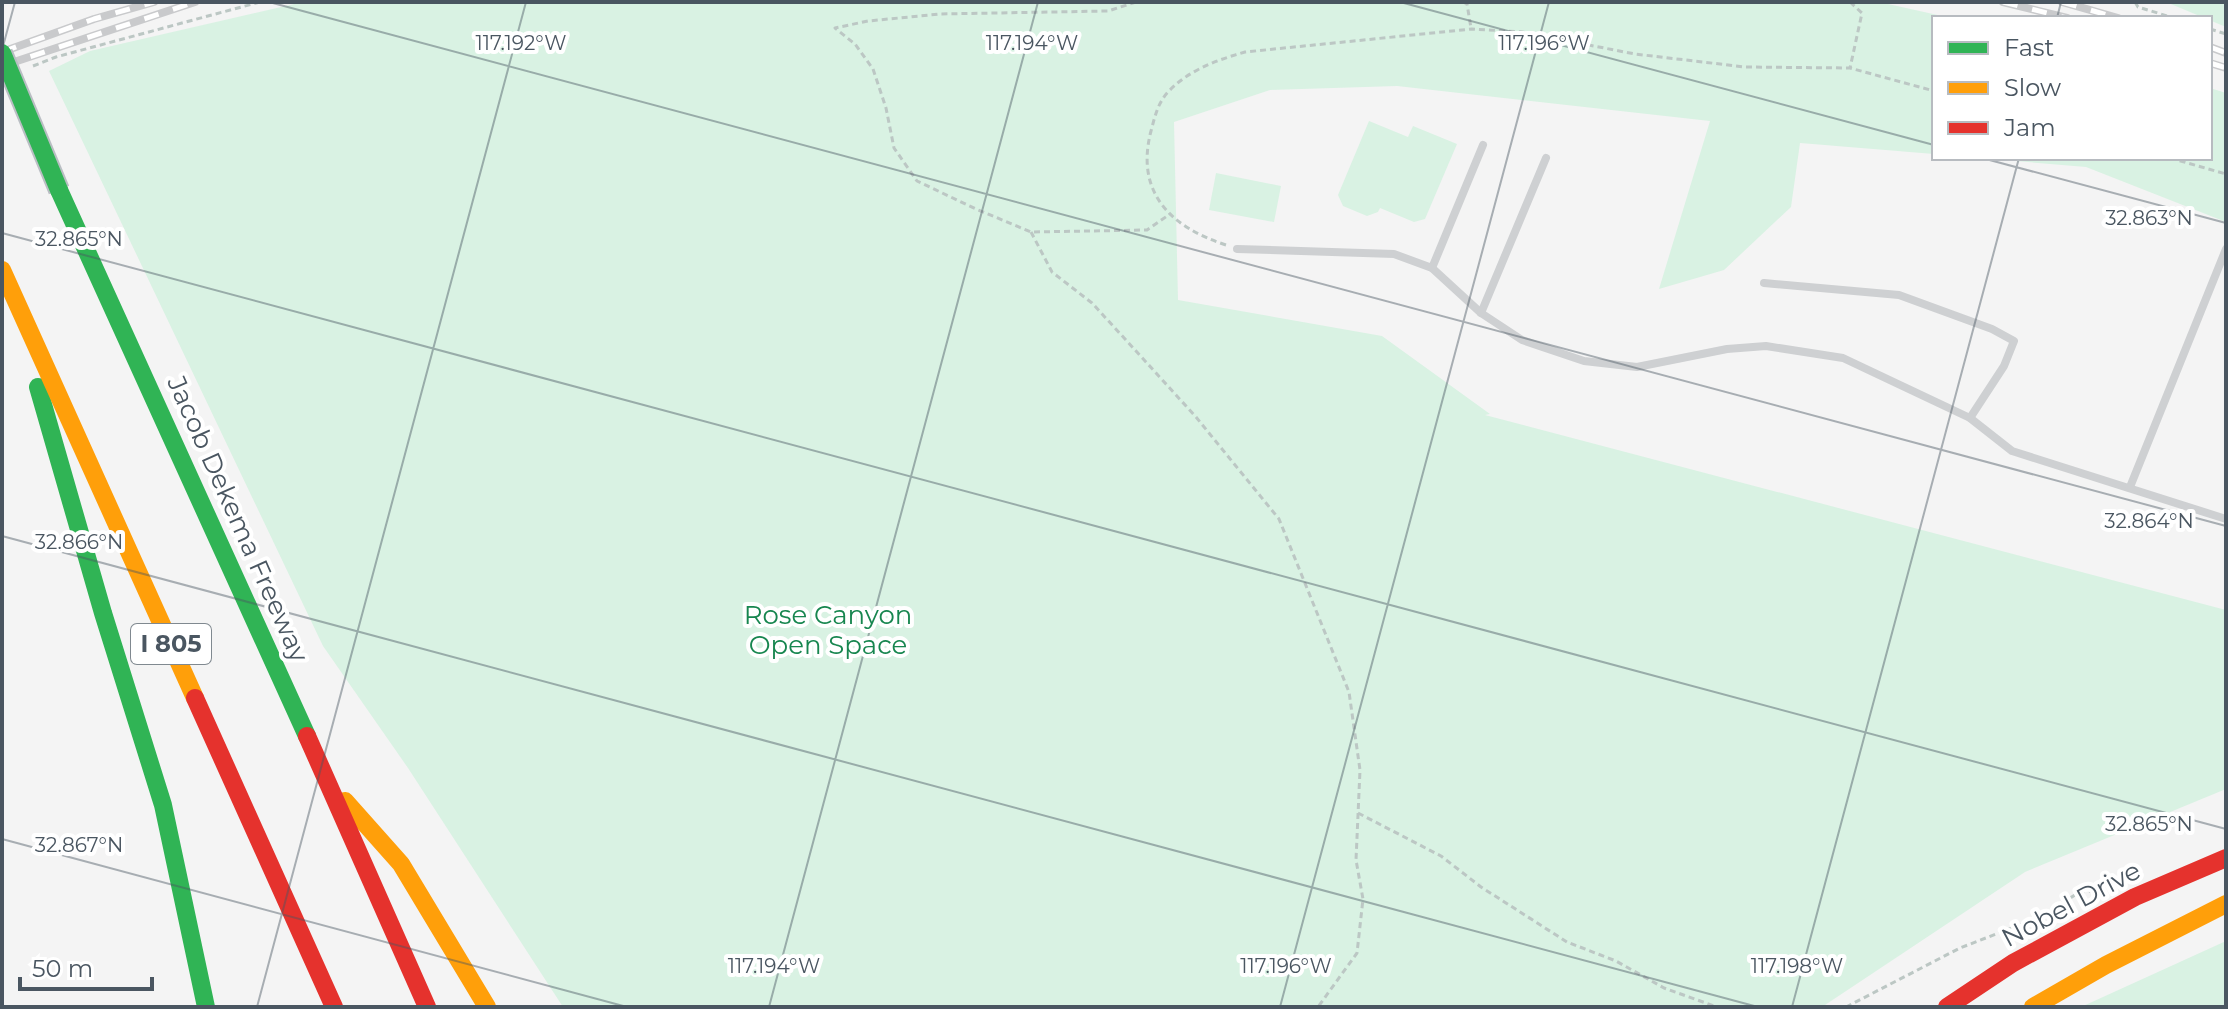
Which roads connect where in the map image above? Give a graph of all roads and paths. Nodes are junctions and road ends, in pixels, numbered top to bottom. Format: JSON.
{"nodes":[{"id":1,"x":260,"y":2,"type":"edge"},
{"id":2,"x":1136,"y":2,"type":"edge"},
{"id":3,"x":1463,"y":2,"type":"edge"},
{"id":4,"x":1850,"y":2,"type":"edge"},
{"id":5,"x":2135,"y":2,"type":"edge"},
{"id":6,"x":2167,"y":16,"type":"edge"},
{"id":7,"x":1472,"y":29,"type":"junction"},
{"id":8,"x":2,"y":53,"type":"edge"},
{"id":9,"x":29,"y":68,"type":"dead end"},
{"id":10,"x":1850,"y":68,"type":"junction"},
{"id":11,"x":1932,"y":90,"type":"edge"},
{"id":12,"x":1483,"y":145,"type":"dead end"},
{"id":13,"x":1546,"y":158,"type":"dead end"},
{"id":14,"x":2177,"y":160,"type":"edge"},
{"id":15,"x":2226,"y":174,"type":"edge"},
{"id":16,"x":1170,"y":214,"type":"junction"},
{"id":17,"x":1031,"y":232,"type":"junction"},
{"id":18,"x":1237,"y":249,"type":"joint"},
{"id":19,"x":2226,"y":249,"type":"edge"},
{"id":20,"x":1432,"y":268,"type":"junction"},
{"id":21,"x":4,"y":276,"type":"edge"},
{"id":22,"x":1764,"y":283,"type":"dead end"},
{"id":23,"x":1481,"y":313,"type":"junction"},
{"id":24,"x":1970,"y":418,"type":"junction"},
{"id":25,"x":2130,"y":487,"type":"junction"},
{"id":26,"x":2226,"y":519,"type":"edge"},
{"id":27,"x":327,"y":782,"type":"junction"},
{"id":28,"x":1358,"y":813,"type":"junction"},
{"id":29,"x":2226,"y":858,"type":"edge"},
{"id":30,"x":2135,"y":897,"type":"junction"},
{"id":31,"x":2226,"y":904,"type":"edge"},
{"id":32,"x":206,"y":1007,"type":"edge"},
{"id":33,"x":334,"y":1007,"type":"edge"},
{"id":34,"x":427,"y":1007,"type":"edge"},
{"id":35,"x":487,"y":1007,"type":"edge"},
{"id":36,"x":1318,"y":1007,"type":"edge"},
{"id":37,"x":1717,"y":1007,"type":"edge"},
{"id":38,"x":1846,"y":1007,"type":"edge"},
{"id":39,"x":1947,"y":1007,"type":"edge"},
{"id":40,"x":2033,"y":1007,"type":"edge"}],
"edges":[{"from":1,"to":9,"type":"path"},
{"from":2,"to":17,"type":"path"},
{"from":3,"to":7,"type":"path"},
{"from":4,"to":10,"type":"path"},
{"from":5,"to":6,"type":"path"},
{"from":7,"to":10,"type":"path"},
{"from":7,"to":16,"type":"path"},
{"from":8,"to":27,"type":"main road","name":"Jacob Dekema Freeway","bridge":true},
{"from":10,"to":11,"type":"path"},
{"from":12,"to":20,"type":"lane"},
{"from":13,"to":23,"type":"lane"},
{"from":14,"to":15,"type":"path"},
{"from":16,"to":17,"type":"path"},
{"from":16,"to":18,"type":"path"},
{"from":17,"to":28,"type":"path"},
{"from":18,"to":20,"type":"lane"},
{"from":19,"to":25,"type":"lane"},
{"from":20,"to":23,"type":"lane"},
{"from":21,"to":32,"type":"main road"},
{"from":21,"to":33,"type":"main road","number":"I 805"},
{"from":22,"to":24,"type":"lane"},
{"from":23,"to":24,"type":"lane"},
{"from":24,"to":25,"type":"lane"},
{"from":25,"to":26,"type":"lane"},
{"from":27,"to":34,"type":"main road","name":"Jacob Dekema Freeway"},
{"from":27,"to":35,"type":"main road"},
{"from":28,"to":36,"type":"path"},
{"from":28,"to":37,"type":"path"},
{"from":29,"to":30,"type":"main road","name":"Nobel Drive"},
{"from":30,"to":38,"type":"path"},
{"from":30,"to":39,"type":"main road","name":"Nobel Drive"},
{"from":31,"to":40,"type":"main road"}]}
